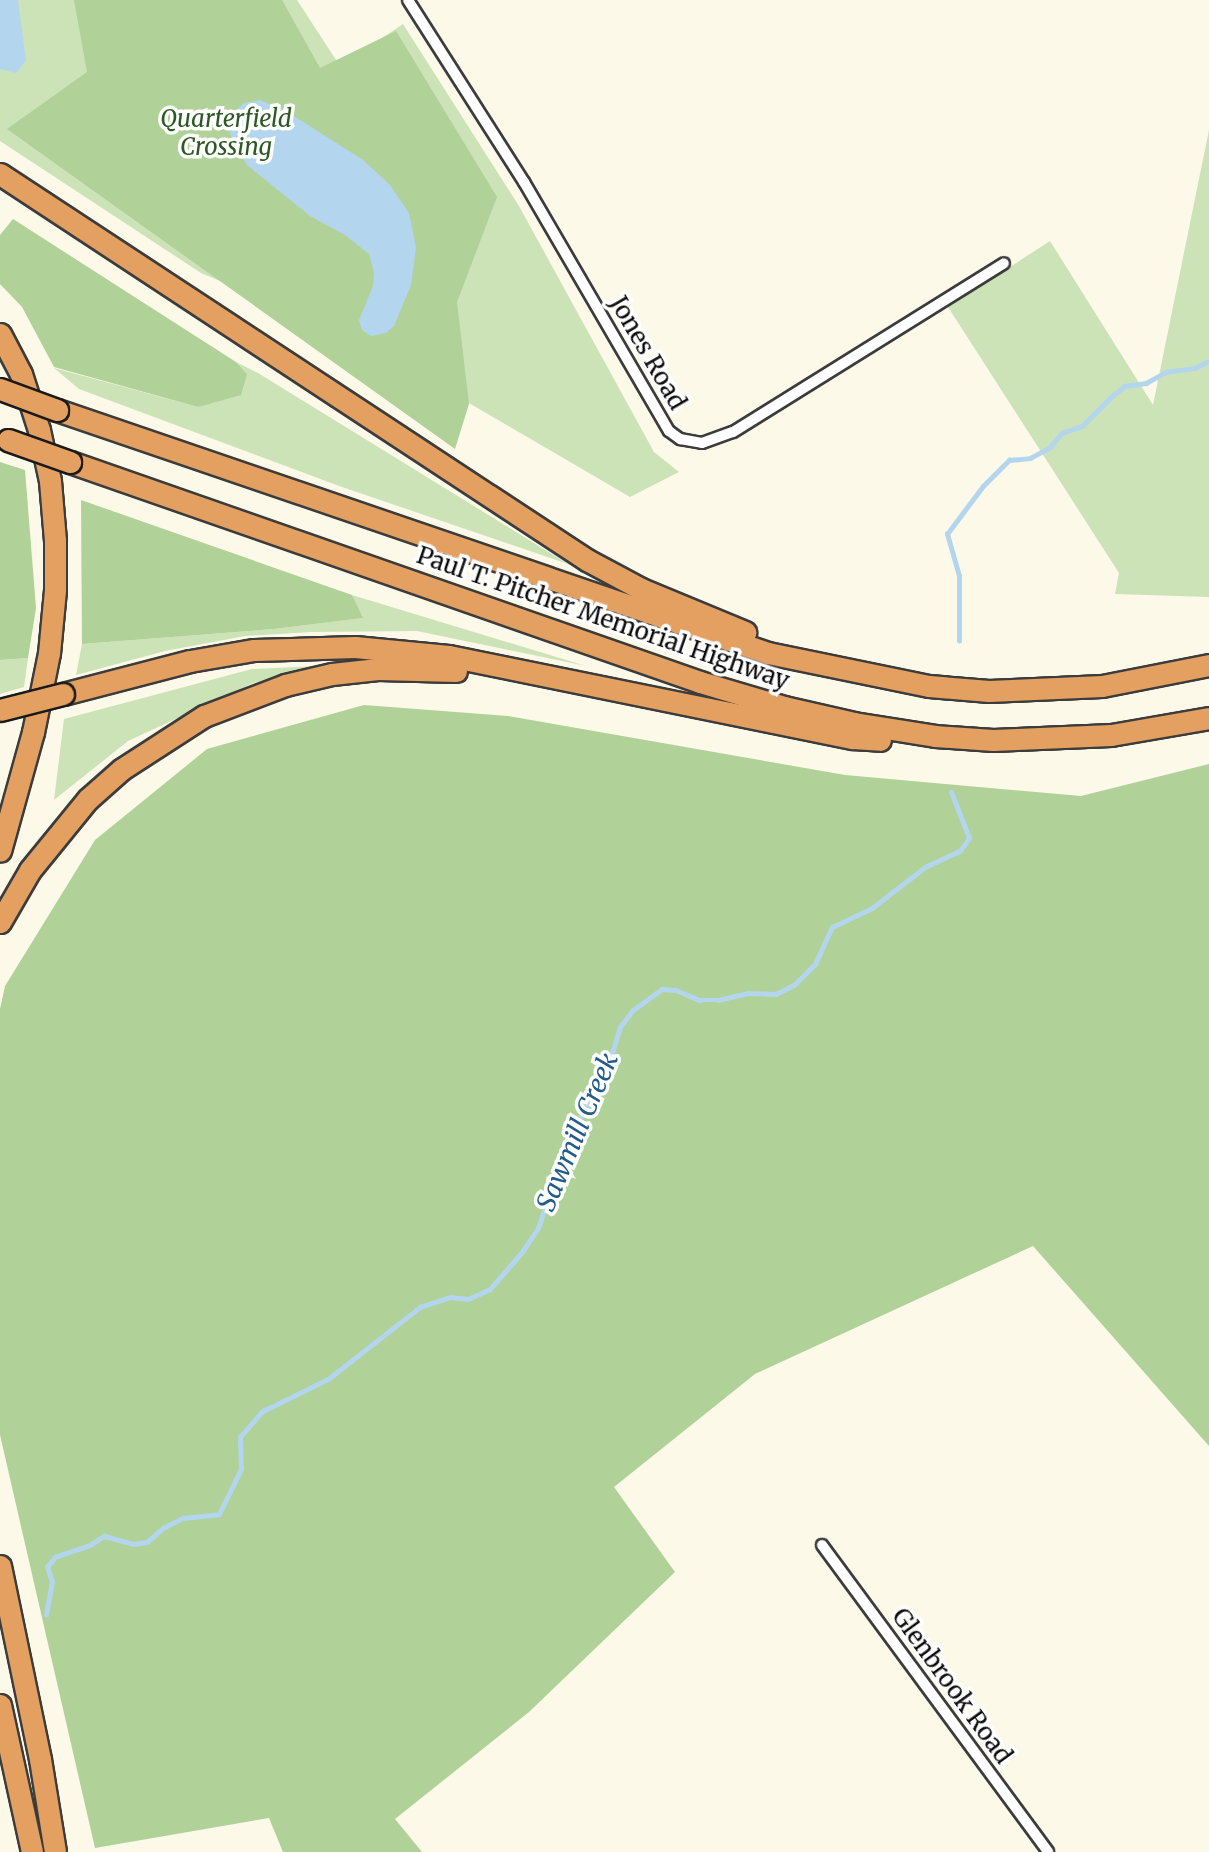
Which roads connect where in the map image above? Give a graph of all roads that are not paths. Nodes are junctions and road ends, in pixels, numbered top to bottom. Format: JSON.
{"nodes":[{"id":1,"x":408,"y":0,"type":"edge"},
{"id":2,"x":0,"y":174,"type":"edge"},
{"id":3,"x":0,"y":183,"type":"edge"},
{"id":4,"x":100,"y":242,"type":"junction"},
{"id":5,"x":1004,"y":263,"type":"dead end"},
{"id":6,"x":0,"y":334,"type":"edge"},
{"id":7,"x":0,"y":389,"type":"edge"},
{"id":8,"x":4,"y":438,"type":"edge"},
{"id":9,"x":829,"y":663,"type":"junction"},
{"id":10,"x":1209,"y":666,"type":"edge"},
{"id":11,"x":572,"y":681,"type":"junction"},
{"id":12,"x":0,"y":710,"type":"edge"},
{"id":13,"x":1209,"y":718,"type":"edge"},
{"id":14,"x":1043,"y":740,"type":"junction"},
{"id":15,"x":0,"y":851,"type":"edge"},
{"id":16,"x":0,"y":922,"type":"edge"},
{"id":17,"x":822,"y":1545,"type":"dead end"},
{"id":18,"x":0,"y":1566,"type":"edge"},
{"id":19,"x":0,"y":1705,"type":"edge"},
{"id":20,"x":32,"y":1852,"type":"edge"},
{"id":21,"x":55,"y":1852,"type":"edge"},
{"id":22,"x":1048,"y":1852,"type":"edge"}],
"edges":[{"from":1,"to":5,"type":"street","name":"Jones Road"},
{"from":2,"to":4,"type":"highway"},
{"from":3,"to":4,"type":"highway"},
{"from":4,"to":9,"type":"highway"},
{"from":6,"to":15,"type":"highway"},
{"from":7,"to":9,"type":"highway","name":"Paul T. Pitcher Memorial Highway","bridge":true},
{"from":8,"to":14,"type":"highway","name":"Paul T. Pitcher Memorial Highway","bridge":true},
{"from":9,"to":10,"type":"highway","name":"Paul T. Pitcher Memorial Highway"},
{"from":11,"to":12,"type":"highway","bridge":true},
{"from":11,"to":14,"type":"highway"},
{"from":11,"to":16,"type":"highway"},
{"from":13,"to":14,"type":"highway","name":"Paul T. Pitcher Memorial Highway"},
{"from":17,"to":22,"type":"street","name":"Glenbrook Road"},
{"from":18,"to":21,"type":"highway"},
{"from":19,"to":20,"type":"highway"}]}
